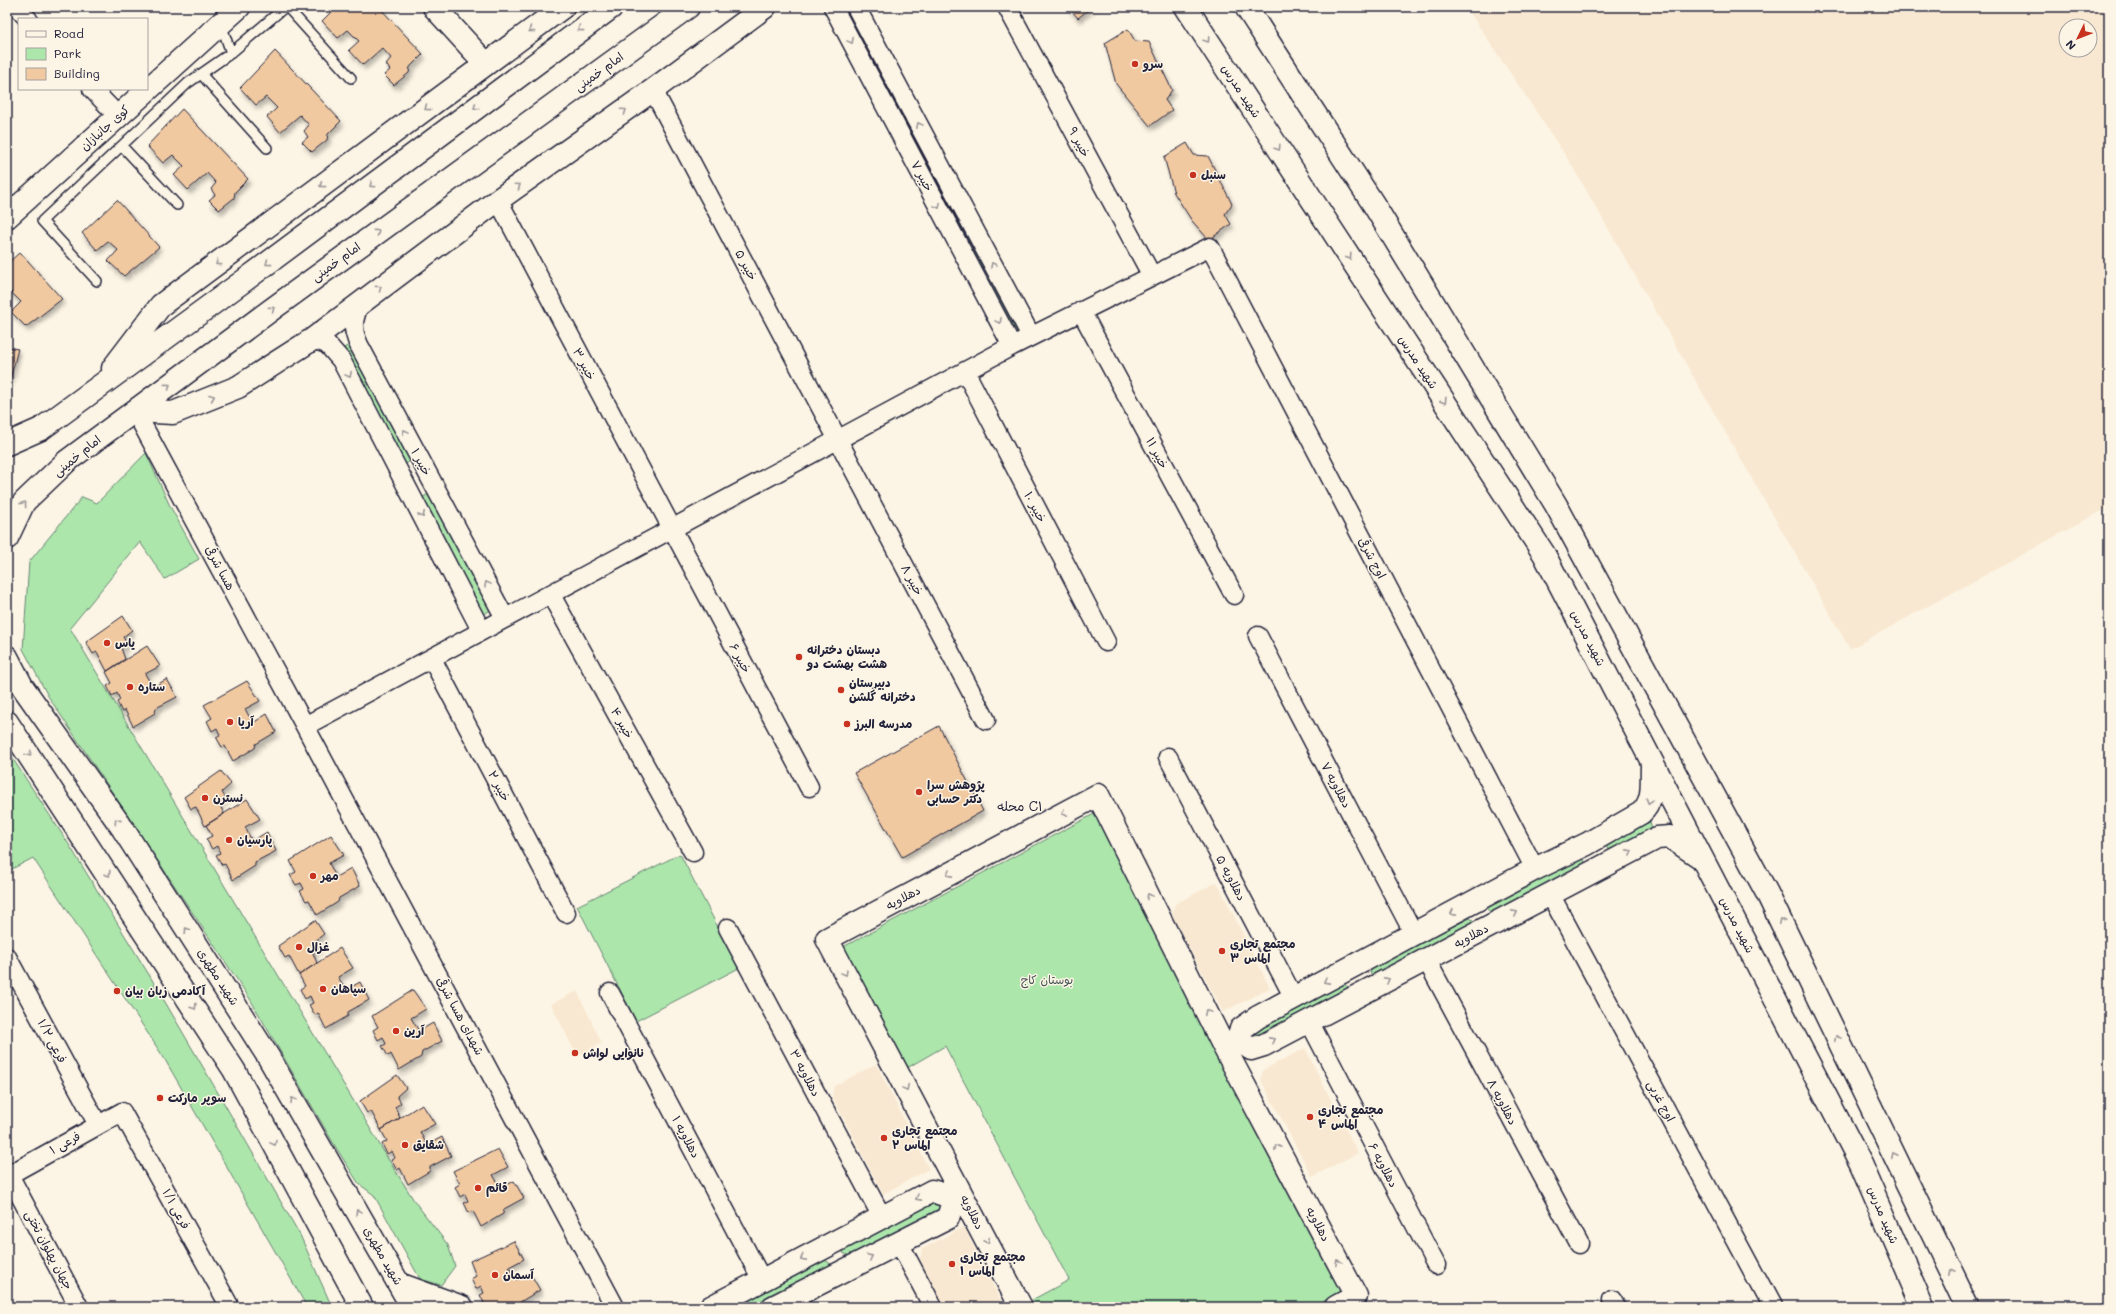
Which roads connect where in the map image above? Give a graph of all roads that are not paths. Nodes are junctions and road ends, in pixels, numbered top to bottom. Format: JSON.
{"nodes":[{"id":1,"x":17,"y":7,"type":"edge"},
{"id":2,"x":239,"y":7,"type":"edge"},
{"id":3,"x":286,"y":7,"type":"edge"},
{"id":4,"x":434,"y":7,"type":"edge"},
{"id":5,"x":563,"y":7,"type":"edge"},
{"id":6,"x":612,"y":7,"type":"edge"},
{"id":7,"x":688,"y":7,"type":"edge"},
{"id":8,"x":764,"y":7,"type":"edge"},
{"id":9,"x":833,"y":7,"type":"edge"},
{"id":10,"x":856,"y":7,"type":"edge"},
{"id":11,"x":1007,"y":7,"type":"edge"},
{"id":12,"x":1186,"y":7,"type":"edge"},
{"id":13,"x":1246,"y":7,"type":"edge"},
{"id":14,"x":27,"y":18,"type":"edge"},
{"id":15,"x":221,"y":23,"type":"junction"},
{"id":16,"x":231,"y":53,"type":"junction"},
{"id":17,"x":486,"y":64,"type":"junction"},
{"id":18,"x":202,"y":74,"type":"junction"},
{"id":19,"x":351,"y":78,"type":"dead end"},
{"id":20,"x":148,"y":89,"type":"edge"},
{"id":21,"x":93,"y":90,"type":"edge"},
{"id":22,"x":147,"y":90,"type":"edge"},
{"id":23,"x":653,"y":90,"type":"junction"},
{"id":24,"x":118,"y":116,"type":"junction"},
{"id":25,"x":929,"y":144,"type":"junction"},
{"id":26,"x":122,"y":146,"type":"junction"},
{"id":27,"x":267,"y":148,"type":"dead end"},
{"id":28,"x":910,"y":154,"type":"junction"},
{"id":29,"x":498,"y":200,"type":"junction"},
{"id":30,"x":177,"y":205,"type":"dead end"},
{"id":31,"x":7,"y":217,"type":"edge"},
{"id":32,"x":1152,"y":276,"type":"junction"},
{"id":33,"x":97,"y":282,"type":"dead end"},
{"id":34,"x":360,"y":302,"type":"junction"},
{"id":35,"x":1081,"y":311,"type":"junction"},
{"id":36,"x":1032,"y":336,"type":"junction"},
{"id":37,"x":355,"y":337,"type":"junction"},
{"id":38,"x":322,"y":344,"type":"junction"},
{"id":39,"x":1012,"y":346,"type":"junction"},
{"id":40,"x":965,"y":371,"type":"junction"},
{"id":41,"x":99,"y":386,"type":"junction"},
{"id":42,"x":134,"y":411,"type":"junction"},
{"id":43,"x":838,"y":440,"type":"junction"},
{"id":44,"x":7,"y":444,"type":"edge"},
{"id":45,"x":430,"y":478,"type":"junction"},
{"id":46,"x":409,"y":490,"type":"junction"},
{"id":47,"x":671,"y":528,"type":"junction"},
{"id":48,"x":7,"y":538,"type":"edge"},
{"id":49,"x":551,"y":594,"type":"junction"},
{"id":50,"x":1234,"y":595,"type":"dead end"},
{"id":51,"x":505,"y":618,"type":"junction"},
{"id":52,"x":482,"y":630,"type":"junction"},
{"id":53,"x":1258,"y":636,"type":"dead end"},
{"id":54,"x":1106,"y":642,"type":"dead end"},
{"id":55,"x":7,"y":657,"type":"edge"},
{"id":56,"x":432,"y":659,"type":"junction"},
{"id":57,"x":15,"y":687,"type":"edge"},
{"id":58,"x":986,"y":720,"type":"dead end"},
{"id":59,"x":7,"y":722,"type":"edge"},
{"id":60,"x":305,"y":726,"type":"junction"},
{"id":61,"x":1168,"y":758,"type":"dead end"},
{"id":62,"x":1652,"y":762,"type":"junction"},
{"id":63,"x":809,"y":787,"type":"dead end"},
{"id":64,"x":1587,"y":844,"type":"junction"},
{"id":65,"x":692,"y":852,"type":"dead end"},
{"id":66,"x":1702,"y":859,"type":"junction"},
{"id":67,"x":1535,"y":869,"type":"junction"},
{"id":68,"x":1595,"y":870,"type":"junction"},
{"id":69,"x":1550,"y":894,"type":"junction"},
{"id":70,"x":1475,"y":901,"type":"junction"},
{"id":71,"x":566,"y":913,"type":"dead end"},
{"id":72,"x":728,"y":928,"type":"dead end"},
{"id":73,"x":1485,"y":928,"type":"junction"},
{"id":74,"x":1414,"y":934,"type":"junction"},
{"id":75,"x":7,"y":957,"type":"edge"},
{"id":76,"x":1426,"y":959,"type":"junction"},
{"id":77,"x":1352,"y":967,"type":"junction"},
{"id":78,"x":610,"y":993,"type":"dead end"},
{"id":79,"x":1363,"y":993,"type":"junction"},
{"id":80,"x":1294,"y":998,"type":"junction"},
{"id":81,"x":1309,"y":1021,"type":"junction"},
{"id":82,"x":1231,"y":1043,"type":"junction"},
{"id":83,"x":122,"y":1112,"type":"joint"},
{"id":84,"x":98,"y":1125,"type":"junction"},
{"id":85,"x":8,"y":1174,"type":"edge"},
{"id":86,"x":959,"y":1196,"type":"junction"},
{"id":87,"x":882,"y":1217,"type":"junction"},
{"id":88,"x":323,"y":1235,"type":"junction"},
{"id":89,"x":899,"y":1243,"type":"junction"},
{"id":90,"x":1578,"y":1244,"type":"dead end"},
{"id":91,"x":827,"y":1246,"type":"junction"},
{"id":92,"x":1436,"y":1265,"type":"dead end"},
{"id":93,"x":840,"y":1273,"type":"junction"},
{"id":94,"x":762,"y":1280,"type":"junction"},
{"id":95,"x":399,"y":1284,"type":"junction"},
{"id":96,"x":777,"y":1306,"type":"edge"},
{"id":97,"x":80,"y":1307,"type":"edge"},
{"id":98,"x":230,"y":1307,"type":"edge"},
{"id":99,"x":345,"y":1307,"type":"edge"},
{"id":100,"x":362,"y":1307,"type":"edge"},
{"id":101,"x":412,"y":1307,"type":"edge"},
{"id":102,"x":462,"y":1307,"type":"edge"},
{"id":103,"x":615,"y":1307,"type":"edge"},
{"id":104,"x":711,"y":1307,"type":"edge"},
{"id":105,"x":933,"y":1307,"type":"edge"},
{"id":106,"x":1022,"y":1307,"type":"edge"},
{"id":107,"x":1336,"y":1307,"type":"edge"},
{"id":108,"x":1772,"y":1307,"type":"edge"},
{"id":109,"x":1923,"y":1307,"type":"edge"},
{"id":110,"x":1968,"y":1307,"type":"edge"}],
"edges":[{"from":1,"to":14,"type":"street"},
{"from":2,"to":15,"type":"main road","name":"کوی جانبازان"},
{"from":3,"to":16,"type":"lane"},
{"from":3,"to":19,"type":"lane"},
{"from":4,"to":17,"type":"main road"},
{"from":5,"to":17,"type":"main road","one_way":true},
{"from":6,"to":41,"type":"main road","one_way":true},
{"from":42,"to":7,"type":"main road","name":"امام خمینی","one_way":true},
{"from":8,"to":23,"type":"main road"},
{"from":9,"to":28,"type":"street","name":"خیبر ۷","one_way":true},
{"from":25,"to":10,"type":"street","name":"خیبر ۷","one_way":true},
{"from":11,"to":32,"type":"street","name":"خیبر ۹"},
{"from":12,"to":62,"type":"main road","name":"شهید مدرس","one_way":true},
{"from":110,"to":13,"type":"main road","one_way":true},
{"from":15,"to":16,"type":"lane"},
{"from":15,"to":20,"type":"main road","name":"کوی جانبازان"},
{"from":16,"to":18,"type":"lane"},
{"from":17,"to":41,"type":"main road","one_way":true},
{"from":18,"to":26,"type":"lane"},
{"from":18,"to":27,"type":"lane"},
{"from":21,"to":24,"type":"street"},
{"from":22,"to":24,"type":"main road","name":"کوی جانبازان"},
{"from":29,"to":23,"type":"main road","one_way":true},
{"from":23,"to":43,"type":"street","name":"خیبر ۵"},
{"from":24,"to":31,"type":"main road","name":"کوی جانبازان"},
{"from":25,"to":28,"type":"street"},
{"from":36,"to":25,"type":"street","name":"خیبر ۷","one_way":true},
{"from":26,"to":30,"type":"lane"},
{"from":26,"to":33,"type":"lane"},
{"from":28,"to":39,"type":"street","name":"خیبر ۷","one_way":true},
{"from":34,"to":29,"type":"main road","one_way":true},
{"from":29,"to":47,"type":"street","name":"خیبر ۳"},
{"from":32,"to":35,"type":"street"},
{"from":32,"to":67,"type":"street","name":"اوج شرقی"},
{"from":34,"to":37,"type":"street","name":"خیبر ۱"},
{"from":34,"to":38,"type":"main road"},
{"from":35,"to":36,"type":"street"},
{"from":35,"to":50,"type":"street","name":"خیبر ۱۱"},
{"from":36,"to":39,"type":"street"},
{"from":37,"to":38,"type":"street"},
{"from":45,"to":37,"type":"street","name":"خیبر ۱","one_way":true},
{"from":42,"to":38,"type":"main road","one_way":true},
{"from":38,"to":46,"type":"street","name":"خیبر ۱","one_way":true},
{"from":39,"to":40,"type":"street"},
{"from":40,"to":43,"type":"street"},
{"from":40,"to":54,"type":"street","name":"خیبر ۱۰"},
{"from":41,"to":44,"type":"main road"},
{"from":48,"to":42,"type":"main road","name":"امام خمینی","one_way":true},
{"from":42,"to":60,"type":"street","name":"هسا شرقی"},
{"from":43,"to":47,"type":"street"},
{"from":43,"to":58,"type":"street","name":"خیبر ۸"},
{"from":45,"to":46,"type":"street"},
{"from":51,"to":45,"type":"street","name":"خیبر ۱","one_way":true},
{"from":46,"to":52,"type":"street","name":"خیبر ۱","one_way":true},
{"from":47,"to":49,"type":"street"},
{"from":47,"to":63,"type":"street","name":"خیبر ۶"},
{"from":49,"to":51,"type":"street"},
{"from":49,"to":65,"type":"street","name":"خیبر ۴"},
{"from":51,"to":52,"type":"street"},
{"from":52,"to":56,"type":"street"},
{"from":53,"to":74,"type":"street","name":"دهلاویه ۷"},
{"from":55,"to":57,"type":"main road","name":"شهید مطهری"},
{"from":56,"to":60,"type":"street"},
{"from":56,"to":71,"type":"street","name":"خیبر ۲"},
{"from":95,"to":57,"type":"main road","name":"شهید مطهری","one_way":true},
{"from":59,"to":88,"type":"main road","one_way":true},
{"from":60,"to":103,"type":"street","name":"شهدای هسا شرقی"},
{"from":61,"to":80,"type":"street","name":"دهلاویه ۵"},
{"from":62,"to":64,"type":"main road","one_way":true},
{"from":62,"to":66,"type":"main road","name":"شهید مدرس"},
{"from":64,"to":67,"type":"main road"},
{"from":64,"to":68,"type":"main road"},
{"from":68,"to":66,"type":"main road","name":"دهلاویه","one_way":true},
{"from":66,"to":109,"type":"main road","name":"شهید مدرس"},
{"from":67,"to":70,"type":"main road"},
{"from":68,"to":69,"type":"main road","name":"دهلاویه"},
{"from":73,"to":69,"type":"main road","name":"دهلاویه","one_way":true},
{"from":69,"to":108,"type":"street","name":"اوج غربی"},
{"from":70,"to":73,"type":"main road"},
{"from":70,"to":74,"type":"main road","one_way":true},
{"from":72,"to":87,"type":"street","name":"دهلاویه ۳"},
{"from":73,"to":76,"type":"main road","name":"دهلاویه"},
{"from":74,"to":77,"type":"main road"},
{"from":75,"to":84,"type":"street","name":"فرعی ۱/۲"},
{"from":79,"to":76,"type":"main road","name":"دهلاویه","one_way":true},
{"from":76,"to":90,"type":"street","name":"دهلاویه ۸"},
{"from":77,"to":79,"type":"main road"},
{"from":77,"to":80,"type":"main road","one_way":true},
{"from":78,"to":94,"type":"street","name":"دهلاویه ۱"},
{"from":79,"to":81,"type":"main road","name":"دهلاویه"},
{"from":80,"to":82,"type":"main road"},
{"from":82,"to":81,"type":"main road","name":"دهلاویه","one_way":true},
{"from":81,"to":92,"type":"street","name":"دهلاویه ۶"},
{"from":82,"to":86,"type":"main road","name":"دهلاویه","one_way":true},
{"from":107,"to":82,"type":"main road","name":"دهلاویه","one_way":true},
{"from":83,"to":84,"type":"street","name":"فرعی ۱"},
{"from":83,"to":98,"type":"street","name":"فرعی ۱/۱"},
{"from":84,"to":85,"type":"street","name":"فرعی ۱"},
{"from":85,"to":97,"type":"street","name":"جهان پهلوان تختی"},
{"from":86,"to":87,"type":"main road","name":"دهلاویه","one_way":true},
{"from":86,"to":89,"type":"main road","name":"دهلاویه"},
{"from":86,"to":106,"type":"main road","name":"دهلاویه","one_way":true},
{"from":87,"to":91,"type":"main road","name":"دهلاویه"},
{"from":88,"to":99,"type":"main road"},
{"from":88,"to":100,"type":"main road"},
{"from":93,"to":89,"type":"main road","name":"دهلاویه","one_way":true},
{"from":89,"to":105,"type":"street"},
{"from":91,"to":93,"type":"main road"},
{"from":91,"to":94,"type":"main road","name":"دهلاویه","one_way":true},
{"from":93,"to":96,"type":"main road","name":"دهلاویه"},
{"from":94,"to":104,"type":"main road","name":"دهلاویه"},
{"from":95,"to":101,"type":"main road","name":"شهید مطهری"},
{"from":95,"to":102,"type":"main road"}]}
